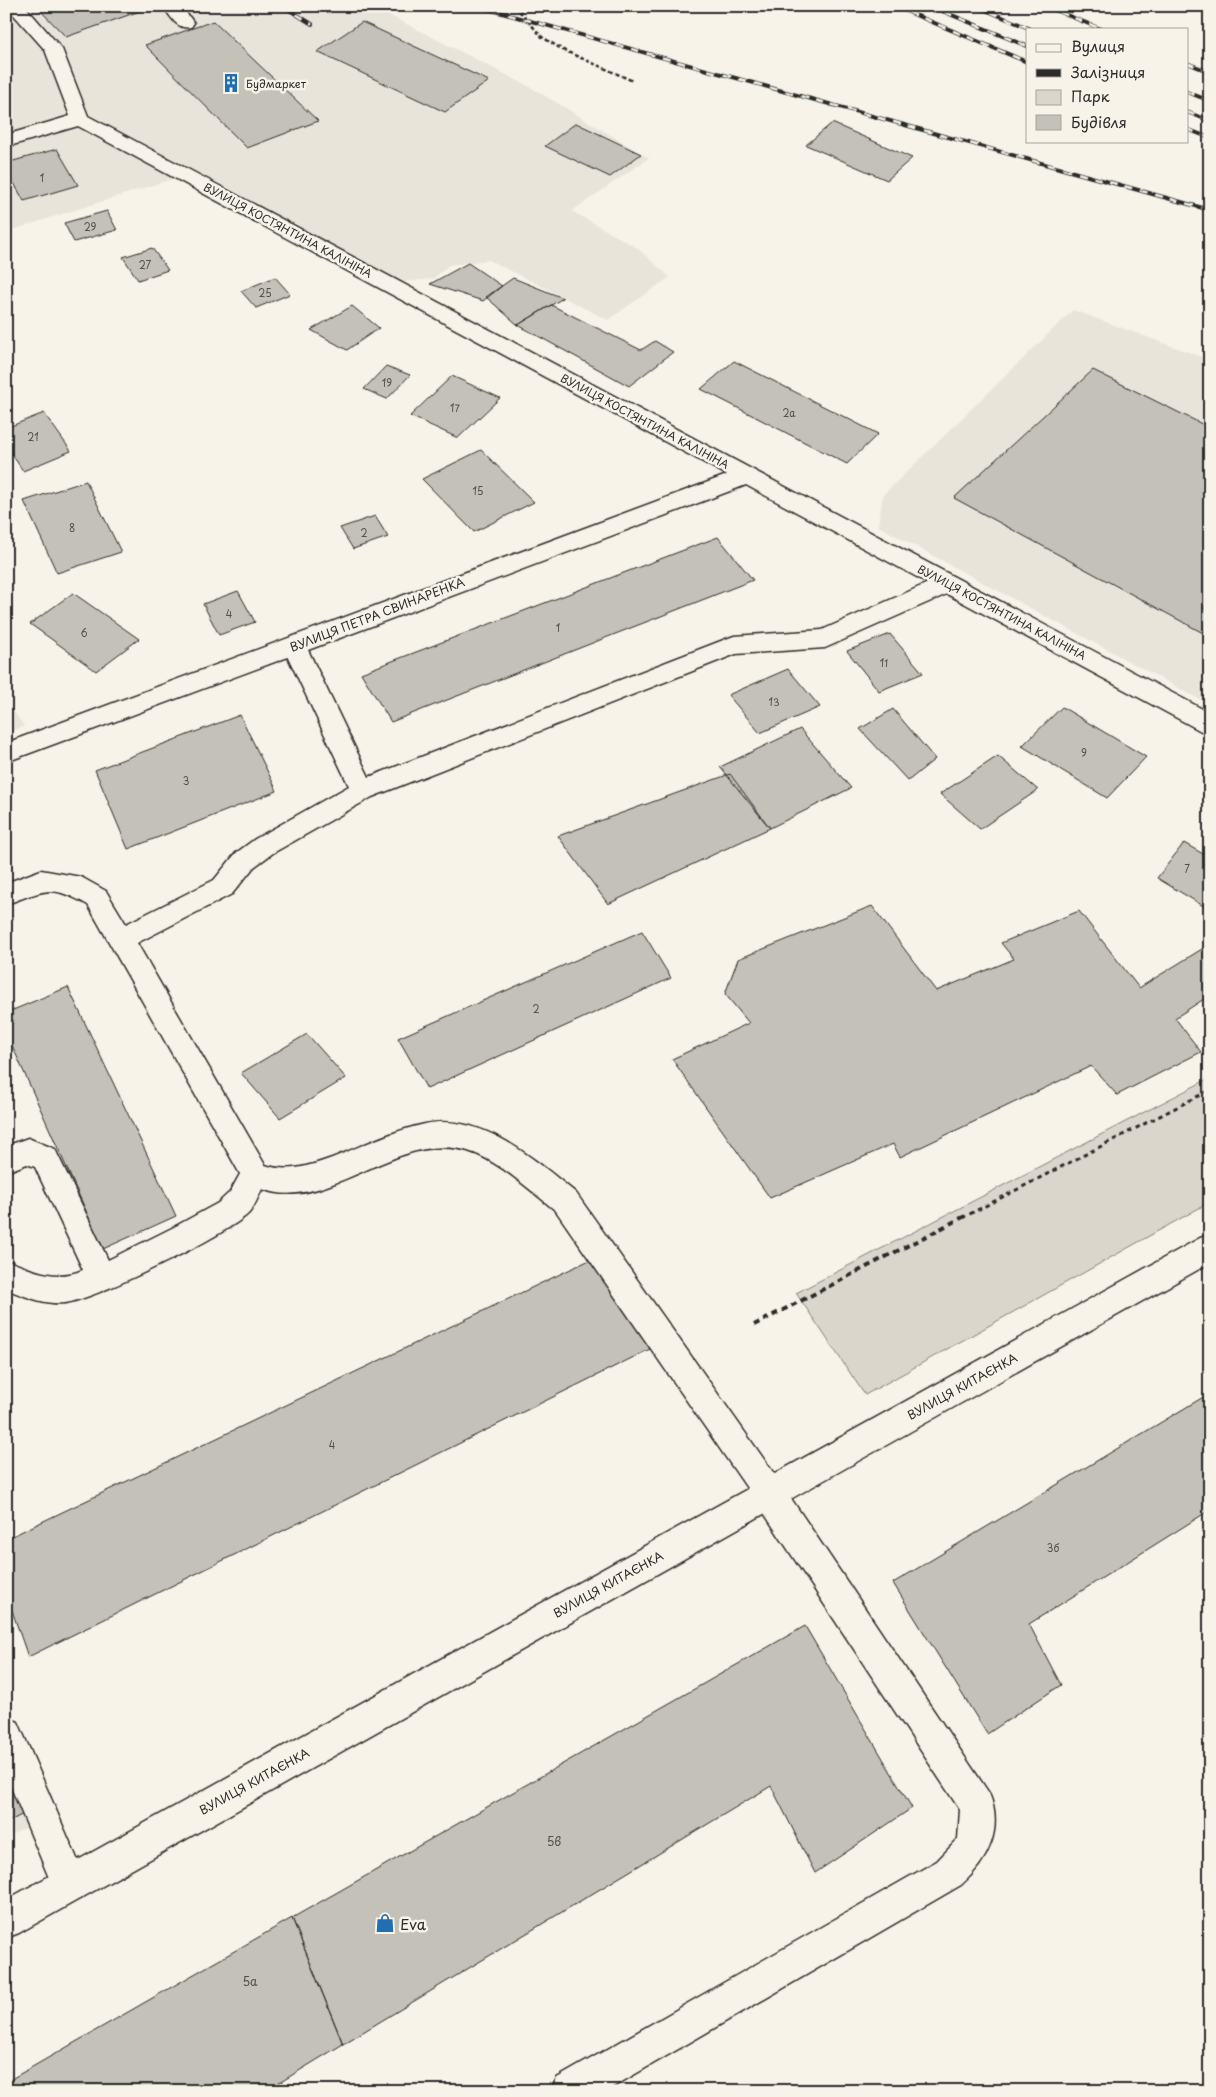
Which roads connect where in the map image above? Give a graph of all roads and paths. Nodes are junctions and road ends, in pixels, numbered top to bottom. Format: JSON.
{"nodes":[{"id":1,"x":15,"y":6,"type":"edge"},
{"id":2,"x":172,"y":6,"type":"edge"},
{"id":3,"x":515,"y":6,"type":"edge"},
{"id":4,"x":185,"y":23,"type":"dead end"},
{"id":5,"x":633,"y":81,"type":"dead end"},
{"id":6,"x":80,"y":119,"type":"junction"},
{"id":7,"x":6,"y":141,"type":"edge"},
{"id":8,"x":748,"y":476,"type":"junction"},
{"id":9,"x":948,"y":583,"type":"junction"},
{"id":10,"x":294,"y":645,"type":"junction"},
{"id":11,"x":1210,"y":724,"type":"edge"},
{"id":12,"x":6,"y":753,"type":"edge"},
{"id":13,"x":363,"y":790,"type":"junction"},
{"id":14,"x":6,"y":894,"type":"edge"},
{"id":15,"x":121,"y":939,"type":"junction"},
{"id":16,"x":1210,"y":1090,"type":"edge"},
{"id":17,"x":6,"y":1158,"type":"edge"},
{"id":18,"x":255,"y":1174,"type":"junction"},
{"id":19,"x":1210,"y":1248,"type":"edge"},
{"id":20,"x":6,"y":1274,"type":"edge"},
{"id":21,"x":101,"y":1277,"type":"junction"},
{"id":22,"x":754,"y":1325,"type":"dead end"},
{"id":23,"x":769,"y":1494,"type":"junction"},
{"id":24,"x":6,"y":1734,"type":"edge"},
{"id":25,"x":70,"y":1884,"type":"junction"},
{"id":26,"x":6,"y":1920,"type":"edge"},
{"id":27,"x":570,"y":2091,"type":"edge"}],
"edges":[{"from":1,"to":6,"type":"street"},
{"from":2,"to":4,"type":"street"},
{"from":3,"to":5,"type":"path"},
{"from":6,"to":7,"type":"street"},
{"from":6,"to":8,"type":"street","name":"ВУЛИЦЯ КОСТЯНТИНА КАЛІНІНА"},
{"from":8,"to":9,"type":"street","name":"ВУЛИЦЯ КОСТЯНТИНА КАЛІНІНА"},
{"from":8,"to":10,"type":"street","name":"ВУЛИЦЯ ПЕТРА СВИНАРЕНКА"},
{"from":9,"to":11,"type":"street","name":"ВУЛИЦЯ КОСТЯНТИНА КАЛІНІНА"},
{"from":9,"to":13,"type":"street"},
{"from":10,"to":12,"type":"street","name":"ВУЛИЦЯ ПЕТРА СВИНАРЕНКА"},
{"from":10,"to":13,"type":"street"},
{"from":13,"to":15,"type":"street"},
{"from":14,"to":15,"type":"street"},
{"from":15,"to":18,"type":"street"},
{"from":16,"to":22,"type":"path"},
{"from":17,"to":21,"type":"street"},
{"from":18,"to":21,"type":"street"},
{"from":18,"to":23,"type":"street"},
{"from":19,"to":23,"type":"street","name":"ВУЛИЦЯ КИТАЄНКА"},
{"from":20,"to":21,"type":"street"},
{"from":23,"to":25,"type":"street","name":"ВУЛИЦЯ КИТАЄНКА"},
{"from":23,"to":27,"type":"street"},
{"from":24,"to":25,"type":"street"},
{"from":25,"to":26,"type":"street","name":"ВУЛИЦЯ КИТАЄНКА"}]}
